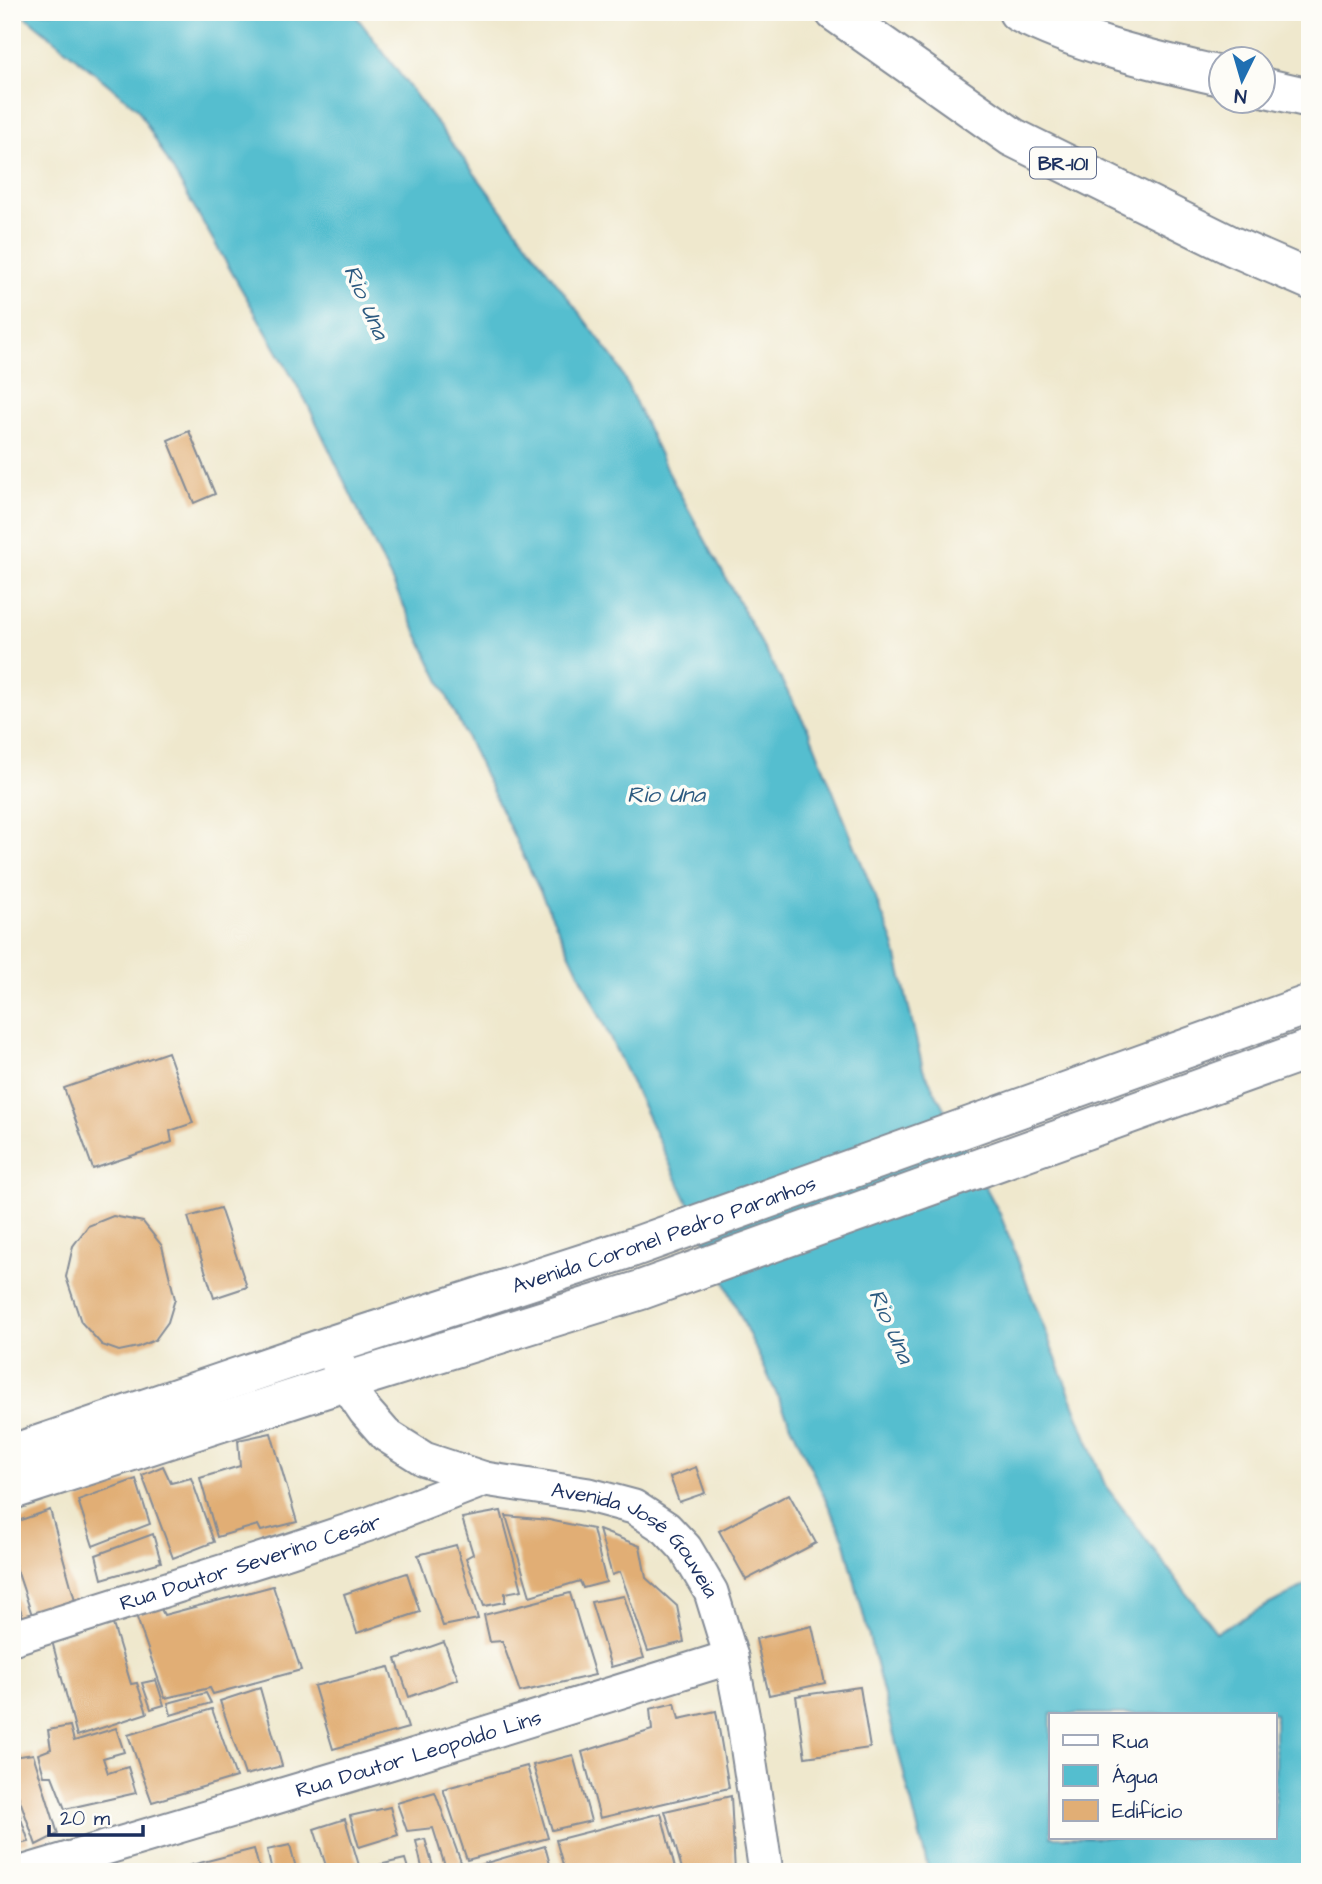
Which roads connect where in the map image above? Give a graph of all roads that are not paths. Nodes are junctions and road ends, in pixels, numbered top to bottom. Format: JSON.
{"nodes":[{"id":1,"x":835,"y":12,"type":"edge"},
{"id":2,"x":1018,"y":12,"type":"edge"},
{"id":3,"x":1206,"y":73,"type":"edge"},
{"id":4,"x":1276,"y":90,"type":"edge"},
{"id":5,"x":1310,"y":98,"type":"edge"},
{"id":6,"x":1310,"y":280,"type":"edge"},
{"id":7,"x":1310,"y":1004,"type":"edge"},
{"id":8,"x":1310,"y":1049,"type":"edge"},
{"id":9,"x":332,"y":1345,"type":"junction"},
{"id":10,"x":345,"y":1382,"type":"junction"},
{"id":11,"x":12,"y":1454,"type":"edge"},
{"id":12,"x":485,"y":1479,"type":"junction"},
{"id":13,"x":12,"y":1490,"type":"edge"},
{"id":14,"x":12,"y":1638,"type":"edge"},
{"id":15,"x":731,"y":1657,"type":"junction"},
{"id":16,"x":26,"y":1872,"type":"edge"},
{"id":17,"x":766,"y":1872,"type":"edge"}],
"edges":[{"from":1,"to":6,"type":"main road","number":"BR-101"},
{"from":2,"to":3,"type":"main road"},
{"from":4,"to":5,"type":"main road"},
{"from":7,"to":9,"type":"main road","name":"Avenida Coronel Pedro Paranhos"},
{"from":8,"to":10,"type":"main road","name":"Avenida Coronel Pedro Paranhos"},
{"from":9,"to":10,"type":"street","name":"Avenida José Gouveia"},
{"from":9,"to":11,"type":"main road","name":"Avenida Coronel Pedro Paranhos"},
{"from":10,"to":12,"type":"street","name":"Avenida José Gouveia"},
{"from":10,"to":13,"type":"main road","name":"Avenida Coronel Pedro Paranhos"},
{"from":12,"to":14,"type":"street","name":"Rua Doutor Severino Cesár"},
{"from":12,"to":15,"type":"street","name":"Avenida José Gouveia"},
{"from":15,"to":16,"type":"street","name":"Rua Doutor Leopoldo Lins"},
{"from":15,"to":17,"type":"street","name":"Avenida José Gouveia"}]}
